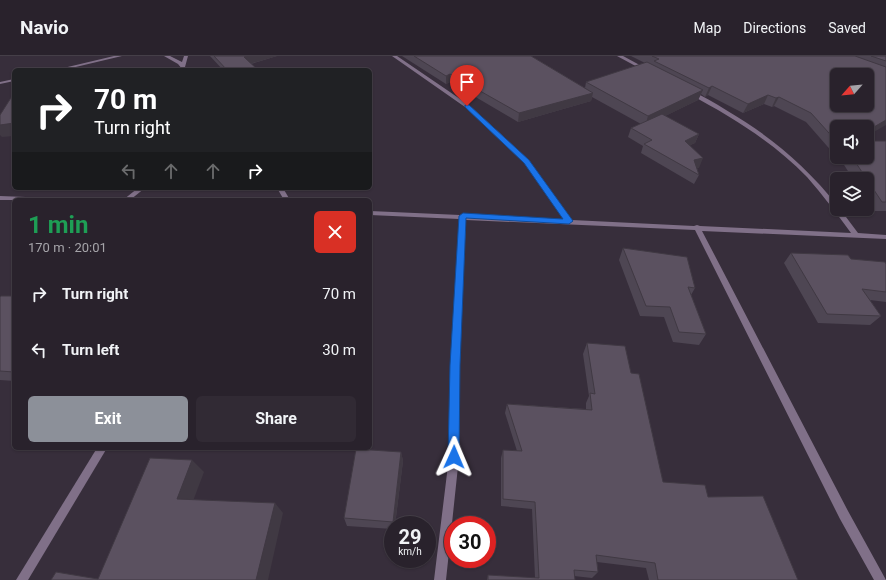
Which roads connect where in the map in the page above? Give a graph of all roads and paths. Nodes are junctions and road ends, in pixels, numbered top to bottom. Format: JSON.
{"nodes":[{"id":1,"x":120,"y":56,"type":"edge"},
{"id":2,"x":166,"y":56,"type":"edge"},
{"id":3,"x":186,"y":56,"type":"edge"},
{"id":4,"x":394,"y":56,"type":"edge"},
{"id":5,"x":619,"y":56,"type":"edge"},
{"id":6,"x":66,"y":68,"type":"edge"},
{"id":7,"x":184,"y":68,"type":"edge"},
{"id":8,"x":653,"y":73,"type":"edge"},
{"id":9,"x":12,"y":80,"type":"edge"},
{"id":10,"x":0,"y":83,"type":"edge"},
{"id":11,"x":687,"y":90,"type":"edge"},
{"id":12,"x":139,"y":190,"type":"edge"},
{"id":13,"x":0,"y":198,"type":"edge"},
{"id":14,"x":12,"y":198,"type":"edge"},
{"id":15,"x":129,"y":198,"type":"edge"},
{"id":16,"x":372,"y":212,"type":"edge"},
{"id":17,"x":463,"y":216,"type":"junction"},
{"id":18,"x":569,"y":221,"type":"junction"},
{"id":19,"x":697,"y":227,"type":"junction"},
{"id":20,"x":856,"y":235,"type":"junction"},
{"id":21,"x":886,"y":237,"type":"edge"},
{"id":22,"x":101,"y":450,"type":"edge"},
{"id":23,"x":22,"y":580,"type":"edge"},
{"id":24,"x":440,"y":580,"type":"edge"},
{"id":25,"x":880,"y":580,"type":"edge"}],
"edges":[{"from":1,"to":6,"type":"street"},
{"from":2,"to":7,"type":"street"},
{"from":3,"to":7,"type":"street"},
{"from":4,"to":18,"type":"street"},
{"from":5,"to":8,"type":"street"},
{"from":9,"to":10,"type":"street"},
{"from":11,"to":20,"type":"street"},
{"from":12,"to":15,"type":"street"},
{"from":13,"to":14,"type":"street"},
{"from":16,"to":17,"type":"street"},
{"from":17,"to":18,"type":"street"},
{"from":17,"to":24,"type":"street"},
{"from":18,"to":19,"type":"street"},
{"from":19,"to":20,"type":"street"},
{"from":19,"to":25,"type":"street"},
{"from":20,"to":21,"type":"street"},
{"from":22,"to":23,"type":"street"}]}
